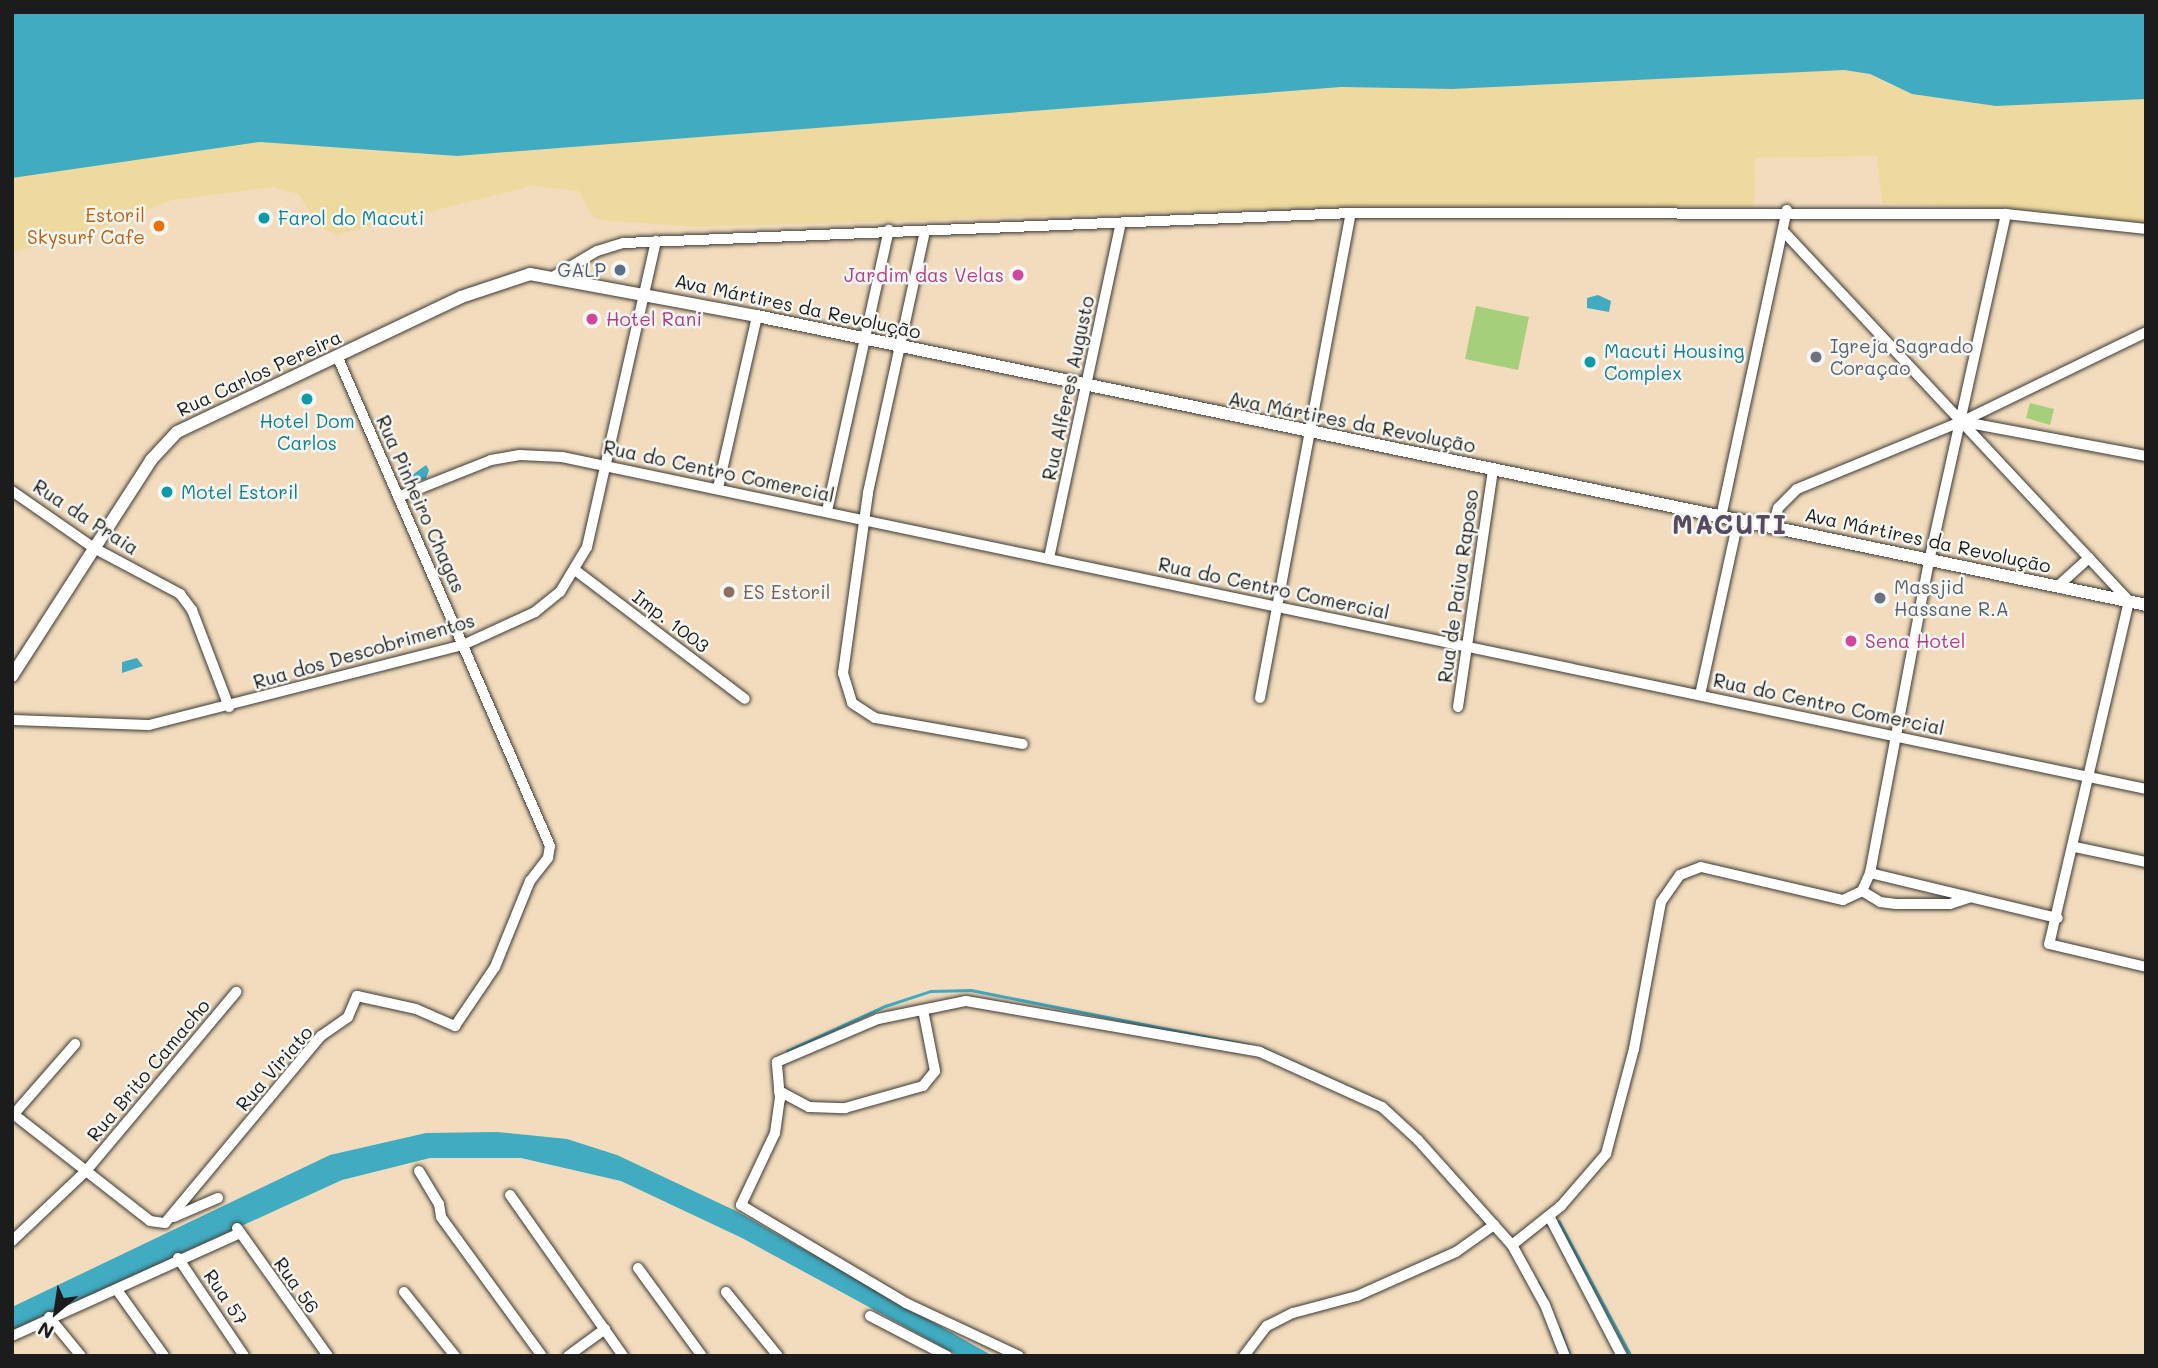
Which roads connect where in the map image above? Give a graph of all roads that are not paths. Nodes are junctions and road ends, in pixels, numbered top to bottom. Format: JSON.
{"nodes":[{"id":1,"x":1787,"y":210,"type":"junction"},
{"id":2,"x":1351,"y":212,"type":"junction"},
{"id":3,"x":2006,"y":214,"type":"junction"},
{"id":4,"x":1120,"y":226,"type":"junction"},
{"id":5,"x":2146,"y":229,"type":"edge"},
{"id":6,"x":889,"y":230,"type":"junction"},
{"id":7,"x":925,"y":231,"type":"junction"},
{"id":8,"x":1785,"y":233,"type":"junction"},
{"id":9,"x":656,"y":241,"type":"junction"},
{"id":10,"x":551,"y":278,"type":"junction"},
{"id":11,"x":644,"y":293,"type":"junction"},
{"id":12,"x":757,"y":316,"type":"junction"},
{"id":13,"x":2146,"y":332,"type":"edge"},
{"id":14,"x":867,"y":340,"type":"junction"},
{"id":15,"x":900,"y":346,"type":"junction"},
{"id":16,"x":338,"y":358,"type":"junction"},
{"id":17,"x":1087,"y":386,"type":"junction"},
{"id":18,"x":1963,"y":421,"type":"junction"},
{"id":19,"x":1311,"y":435,"type":"junction"},
{"id":20,"x":2146,"y":456,"type":"edge"},
{"id":21,"x":607,"y":466,"type":"junction"},
{"id":22,"x":1493,"y":470,"type":"junction"},
{"id":23,"x":718,"y":488,"type":"junction"},
{"id":24,"x":12,"y":491,"type":"edge"},
{"id":25,"x":398,"y":497,"type":"junction"},
{"id":26,"x":827,"y":511,"type":"junction"},
{"id":27,"x":1721,"y":517,"type":"junction"},
{"id":28,"x":865,"y":519,"type":"junction"},
{"id":29,"x":1738,"y":520,"type":"junction"},
{"id":30,"x":1772,"y":528,"type":"junction"},
{"id":31,"x":94,"y":548,"type":"junction"},
{"id":32,"x":1049,"y":558,"type":"junction"},
{"id":33,"x":2089,"y":558,"type":"junction"},
{"id":34,"x":1929,"y":561,"type":"junction"},
{"id":35,"x":575,"y":570,"type":"junction"},
{"id":36,"x":2058,"y":586,"type":"junction"},
{"id":37,"x":2129,"y":601,"type":"junction"},
{"id":38,"x":2146,"y":605,"type":"edge"},
{"id":39,"x":1275,"y":607,"type":"junction"},
{"id":40,"x":463,"y":645,"type":"junction"},
{"id":41,"x":1467,"y":647,"type":"junction"},
{"id":42,"x":12,"y":676,"type":"edge"},
{"id":43,"x":1700,"y":695,"type":"junction"},
{"id":44,"x":1260,"y":698,"type":"dead end"},
{"id":45,"x":744,"y":699,"type":"dead end"},
{"id":46,"x":229,"y":707,"type":"junction"},
{"id":47,"x":1458,"y":707,"type":"dead end"},
{"id":48,"x":12,"y":720,"type":"edge"},
{"id":49,"x":1897,"y":735,"type":"junction"},
{"id":50,"x":1023,"y":744,"type":"dead end"},
{"id":51,"x":2091,"y":777,"type":"junction"},
{"id":52,"x":2146,"y":789,"type":"edge"},
{"id":53,"x":2074,"y":847,"type":"junction"},
{"id":54,"x":548,"y":858,"type":"joint"},
{"id":55,"x":2146,"y":863,"type":"edge"},
{"id":56,"x":1870,"y":873,"type":"junction"},
{"id":57,"x":1862,"y":891,"type":"junction"},
{"id":58,"x":1969,"y":898,"type":"junction"},
{"id":59,"x":2058,"y":918,"type":"junction"},
{"id":60,"x":2146,"y":967,"type":"edge"},
{"id":61,"x":236,"y":992,"type":"dead end"},
{"id":62,"x":923,"y":1010,"type":"junction"},
{"id":63,"x":75,"y":1044,"type":"dead end"},
{"id":64,"x":779,"y":1091,"type":"junction"},
{"id":65,"x":13,"y":1114,"type":"edge"},
{"id":66,"x":86,"y":1171,"type":"junction"},
{"id":67,"x":419,"y":1171,"type":"dead end"},
{"id":68,"x":510,"y":1195,"type":"dead end"},
{"id":69,"x":218,"y":1198,"type":"dead end"},
{"id":70,"x":1549,"y":1216,"type":"junction"},
{"id":71,"x":172,"y":1217,"type":"junction"},
{"id":72,"x":1494,"y":1225,"type":"junction"},
{"id":73,"x":12,"y":1241,"type":"edge"},
{"id":74,"x":1512,"y":1245,"type":"junction"},
{"id":75,"x":178,"y":1258,"type":"junction"},
{"id":76,"x":638,"y":1268,"type":"dead end"},
{"id":77,"x":117,"y":1290,"type":"junction"},
{"id":78,"x":404,"y":1292,"type":"dead end"},
{"id":79,"x":726,"y":1292,"type":"dead end"},
{"id":80,"x":49,"y":1317,"type":"junction"},
{"id":81,"x":870,"y":1317,"type":"dead end"},
{"id":82,"x":605,"y":1329,"type":"junction"},
{"id":83,"x":12,"y":1336,"type":"edge"},
{"id":84,"x":81,"y":1356,"type":"edge"},
{"id":85,"x":164,"y":1356,"type":"edge"},
{"id":86,"x":244,"y":1356,"type":"edge"},
{"id":87,"x":328,"y":1356,"type":"edge"},
{"id":88,"x":455,"y":1356,"type":"edge"},
{"id":89,"x":542,"y":1356,"type":"edge"},
{"id":90,"x":568,"y":1356,"type":"edge"},
{"id":91,"x":623,"y":1356,"type":"edge"},
{"id":92,"x":702,"y":1356,"type":"edge"},
{"id":93,"x":778,"y":1356,"type":"edge"},
{"id":94,"x":947,"y":1356,"type":"edge"},
{"id":95,"x":1019,"y":1356,"type":"edge"},
{"id":96,"x":1244,"y":1356,"type":"edge"},
{"id":97,"x":1565,"y":1356,"type":"edge"},
{"id":98,"x":1622,"y":1356,"type":"edge"}],
"edges":[{"from":1,"to":2,"type":"street"},
{"from":1,"to":3,"type":"street"},
{"from":1,"to":8,"type":"street"},
{"from":2,"to":4,"type":"street"},
{"from":2,"to":19,"type":"street"},
{"from":3,"to":5,"type":"street"},
{"from":3,"to":18,"type":"street"},
{"from":4,"to":7,"type":"street"},
{"from":4,"to":17,"type":"street","name":"Rua Alferes Augusto"},
{"from":6,"to":7,"type":"street"},
{"from":6,"to":9,"type":"street"},
{"from":6,"to":14,"type":"street"},
{"from":7,"to":15,"type":"street"},
{"from":8,"to":18,"type":"street"},
{"from":8,"to":27,"type":"street"},
{"from":9,"to":10,"type":"street"},
{"from":9,"to":11,"type":"street","name":"Rua dos Descobrimentos"},
{"from":10,"to":11,"type":"street","name":"Ava Mártires da Revolução"},
{"from":10,"to":16,"type":"street","name":"Rua Carlos Pereira"},
{"from":11,"to":12,"type":"street","name":"Ava Mártires da Revolução"},
{"from":11,"to":21,"type":"street","name":"Rua dos Descobrimentos"},
{"from":12,"to":14,"type":"street","name":"Ava Mártires da Revolução"},
{"from":12,"to":23,"type":"street"},
{"from":13,"to":18,"type":"street"},
{"from":14,"to":15,"type":"street","name":"Ava Mártires da Revolução"},
{"from":14,"to":26,"type":"street"},
{"from":15,"to":17,"type":"street","name":"Ava Mártires da Revolução"},
{"from":15,"to":28,"type":"street"},
{"from":16,"to":25,"type":"street","name":"Rua Pinheiro Chagas"},
{"from":16,"to":31,"type":"street","name":"Rua Carlos Pereira"},
{"from":17,"to":19,"type":"street","name":"Ava Mártires da Revolução"},
{"from":17,"to":32,"type":"street","name":"Rua Alferes Augusto"},
{"from":18,"to":20,"type":"street"},
{"from":18,"to":30,"type":"street"},
{"from":18,"to":33,"type":"street"},
{"from":18,"to":34,"type":"street"},
{"from":19,"to":22,"type":"street","name":"Ava Mártires da Revolução"},
{"from":19,"to":39,"type":"street"},
{"from":21,"to":23,"type":"street","name":"Rua do Centro Comercial"},
{"from":21,"to":25,"type":"street","name":"Rua do Centro Comercial"},
{"from":21,"to":35,"type":"street","name":"Rua dos Descobrimentos"},
{"from":22,"to":27,"type":"street","name":"Ava Mártires da Revolução"},
{"from":22,"to":41,"type":"street","name":"Rua de Paiva Raposo"},
{"from":23,"to":26,"type":"street","name":"Rua do Centro Comercial"},
{"from":24,"to":31,"type":"street","name":"Rua da Praia"},
{"from":25,"to":40,"type":"street","name":"Rua Pinheiro Chagas"},
{"from":26,"to":28,"type":"street","name":"Rua do Centro Comercial"},
{"from":27,"to":29,"type":"street","name":"Ava Mártires da Revolução"},
{"from":28,"to":32,"type":"street","name":"Rua do Centro Comercial"},
{"from":28,"to":50,"type":"street"},
{"from":29,"to":30,"type":"street","name":"Ava Mártires da Revolução"},
{"from":29,"to":43,"type":"street"},
{"from":30,"to":34,"type":"street","name":"Ava Mártires da Revolução"},
{"from":31,"to":42,"type":"street","name":"Rua Carlos Pereira"},
{"from":31,"to":46,"type":"street","name":"Rua da Praia"},
{"from":32,"to":39,"type":"street","name":"Rua do Centro Comercial"},
{"from":33,"to":36,"type":"street"},
{"from":33,"to":37,"type":"street"},
{"from":34,"to":36,"type":"street","name":"Ava Mártires da Revolução"},
{"from":34,"to":49,"type":"street"},
{"from":35,"to":40,"type":"street","name":"Rua dos Descobrimentos"},
{"from":35,"to":45,"type":"street","name":"Imp. 1003"},
{"from":36,"to":37,"type":"street","name":"Ava Mártires da Revolução"},
{"from":37,"to":38,"type":"street","name":"Ava Mártires da Revolução"},
{"from":37,"to":51,"type":"street"},
{"from":39,"to":41,"type":"street","name":"Rua do Centro Comercial"},
{"from":39,"to":44,"type":"street"},
{"from":40,"to":46,"type":"street","name":"Rua dos Descobrimentos"},
{"from":40,"to":54,"type":"street","name":"Rua Pinheiro Chagas"},
{"from":41,"to":43,"type":"street","name":"Rua do Centro Comercial"},
{"from":41,"to":47,"type":"street","name":"Rua de Paiva Raposo"},
{"from":43,"to":49,"type":"street","name":"Rua do Centro Comercial"},
{"from":46,"to":48,"type":"street","name":"Rua dos Descobrimentos"},
{"from":49,"to":51,"type":"street","name":"Rua do Centro Comercial"},
{"from":49,"to":56,"type":"street"},
{"from":51,"to":52,"type":"street","name":"Rua do Centro Comercial"},
{"from":51,"to":53,"type":"street"},
{"from":53,"to":55,"type":"street"},
{"from":53,"to":59,"type":"street"},
{"from":54,"to":71,"type":"street","name":"Rua Viriato"},
{"from":56,"to":57,"type":"street"},
{"from":56,"to":58,"type":"street"},
{"from":57,"to":58,"type":"street"},
{"from":57,"to":70,"type":"street"},
{"from":58,"to":59,"type":"street"},
{"from":59,"to":60,"type":"street"},
{"from":61,"to":66,"type":"street","name":"Rua Brito Camacho"},
{"from":62,"to":64,"type":"street"},
{"from":62,"to":64,"type":"street"},
{"from":62,"to":72,"type":"street"},
{"from":63,"to":65,"type":"street"},
{"from":64,"to":95,"type":"street"},
{"from":65,"to":66,"type":"street"},
{"from":66,"to":71,"type":"street","name":"Rua Viriato"},
{"from":66,"to":73,"type":"street","name":"Rua Brito Camacho"},
{"from":67,"to":89,"type":"street"},
{"from":68,"to":82,"type":"street"},
{"from":69,"to":71,"type":"street"},
{"from":70,"to":74,"type":"street"},
{"from":70,"to":98,"type":"street"},
{"from":72,"to":74,"type":"street"},
{"from":72,"to":96,"type":"street"},
{"from":74,"to":97,"type":"street"},
{"from":75,"to":77,"type":"street"},
{"from":75,"to":86,"type":"street","name":"Rua 57"},
{"from":75,"to":87,"type":"street","name":"Rua 56"},
{"from":76,"to":92,"type":"street"},
{"from":77,"to":80,"type":"street"},
{"from":77,"to":85,"type":"street"},
{"from":78,"to":88,"type":"street"},
{"from":79,"to":93,"type":"street"},
{"from":80,"to":83,"type":"street"},
{"from":80,"to":84,"type":"street"},
{"from":81,"to":94,"type":"street"},
{"from":82,"to":90,"type":"street"},
{"from":82,"to":91,"type":"street"}]}
